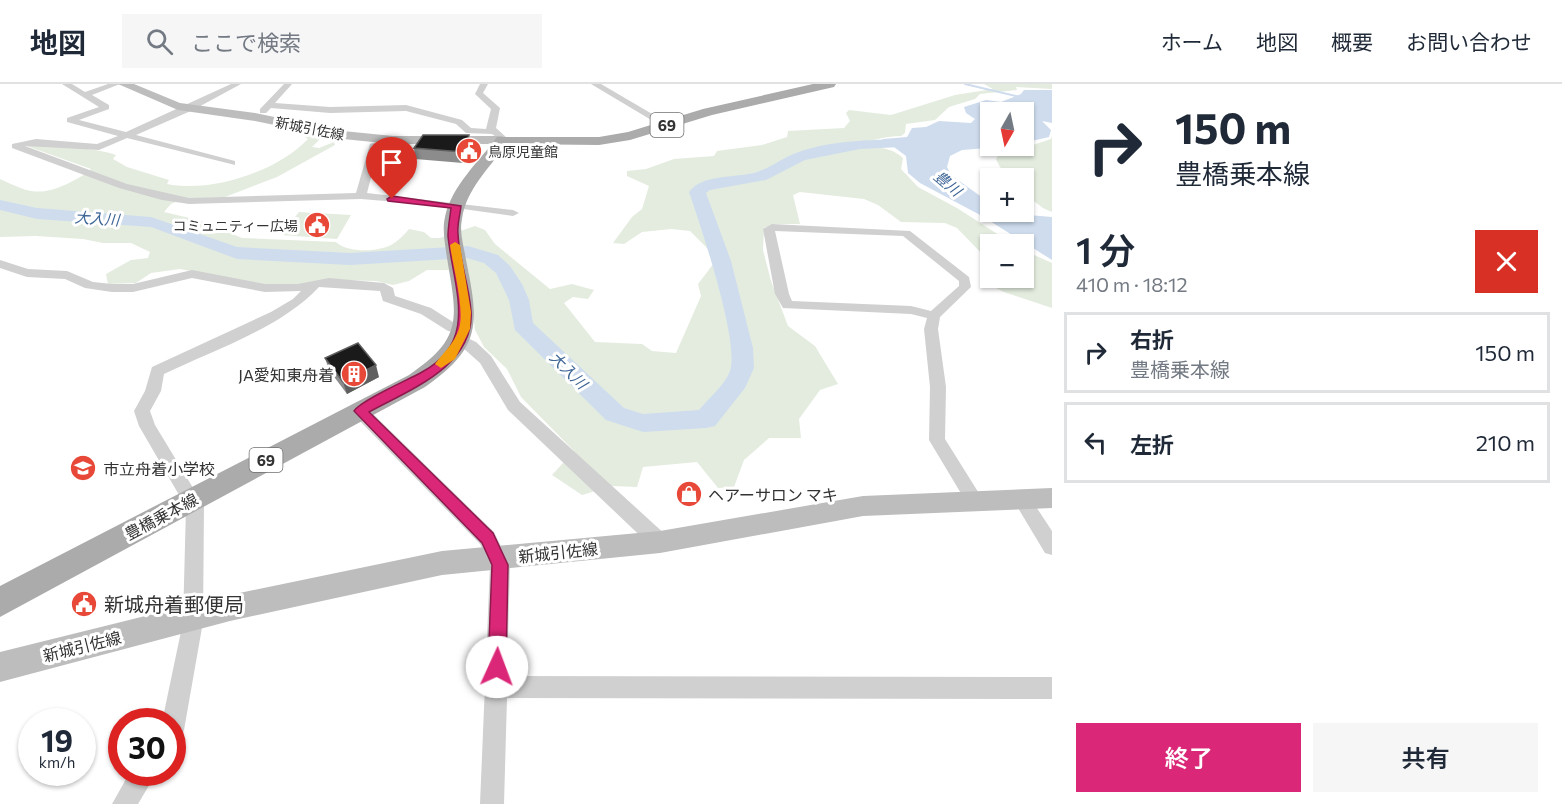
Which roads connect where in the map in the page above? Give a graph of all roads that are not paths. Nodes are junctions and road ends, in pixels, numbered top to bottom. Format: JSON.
{"nodes":[{"id":1,"x":66,"y":84,"type":"edge"},
{"id":2,"x":116,"y":84,"type":"edge"},
{"id":3,"x":124,"y":84,"type":"edge"},
{"id":4,"x":237,"y":84,"type":"edge"},
{"id":5,"x":288,"y":84,"type":"edge"},
{"id":6,"x":484,"y":84,"type":"edge"},
{"id":7,"x":595,"y":84,"type":"edge"},
{"id":8,"x":830,"y":84,"type":"edge"},
{"id":9,"x":84,"y":95,"type":"junction"},
{"id":10,"x":268,"y":105,"type":"junction"},
{"id":11,"x":190,"y":108,"type":"junction"},
{"id":12,"x":255,"y":117,"type":"junction"},
{"id":13,"x":666,"y":125,"type":"junction"},
{"id":14,"x":127,"y":135,"type":"junction"},
{"id":15,"x":497,"y":136,"type":"junction"},
{"id":16,"x":393,"y":140,"type":"junction"},
{"id":17,"x":231,"y":164,"type":"dead end"},
{"id":18,"x":361,"y":196,"type":"junction"},
{"id":19,"x":456,"y":206,"type":"junction"},
{"id":20,"x":513,"y":213,"type":"dead end"},
{"id":21,"x":0,"y":264,"type":"edge"},
{"id":22,"x":315,"y":284,"type":"junction"},
{"id":23,"x":934,"y":316,"type":"junction"},
{"id":24,"x":463,"y":334,"type":"junction"},
{"id":25,"x":360,"y":411,"type":"junction"},
{"id":26,"x":1021,"y":498,"type":"junction"},
{"id":27,"x":1052,"y":498,"type":"edge"},
{"id":28,"x":193,"y":499,"type":"junction"},
{"id":29,"x":974,"y":500,"type":"junction"},
{"id":30,"x":660,"y":542,"type":"junction"},
{"id":31,"x":1052,"y":547,"type":"edge"},
{"id":32,"x":498,"y":558,"type":"junction"},
{"id":33,"x":0,"y":602,"type":"edge"},
{"id":34,"x":193,"y":618,"type":"junction"},
{"id":35,"x":0,"y":667,"type":"edge"},
{"id":36,"x":496,"y":687,"type":"junction"},
{"id":37,"x":1052,"y":688,"type":"edge"},
{"id":38,"x":176,"y":708,"type":"edge"},
{"id":39,"x":136,"y":786,"type":"edge"},
{"id":40,"x":124,"y":804,"type":"edge"},
{"id":41,"x":492,"y":804,"type":"edge"}],
"edges":[{"from":1,"to":9,"type":"street"},
{"from":2,"to":9,"type":"street"},
{"from":3,"to":11,"type":"main road","name":"新城引佐線"},
{"from":4,"to":11,"type":"street"},
{"from":5,"to":10,"type":"street"},
{"from":6,"to":15,"type":"street"},
{"from":7,"to":13,"type":"street"},
{"from":8,"to":13,"type":"main road","number":"69"},
{"from":9,"to":14,"type":"street"},
{"from":10,"to":12,"type":"street"},
{"from":10,"to":15,"type":"street"},
{"from":11,"to":12,"type":"main road","name":"新城引佐線"},
{"from":11,"to":14,"type":"street"},
{"from":12,"to":16,"type":"main road","name":"新城引佐線"},
{"from":13,"to":15,"type":"main road","number":"69"},
{"from":14,"to":17,"type":"street"},
{"from":14,"to":18,"type":"street"},
{"from":15,"to":16,"type":"main road","name":"新城引佐線"},
{"from":15,"to":19,"type":"main road"},
{"from":16,"to":18,"type":"street"},
{"from":18,"to":19,"type":"street"},
{"from":19,"to":20,"type":"street"},
{"from":19,"to":24,"type":"main road"},
{"from":21,"to":22,"type":"street"},
{"from":22,"to":24,"type":"street"},
{"from":22,"to":28,"type":"street"},
{"from":23,"to":23,"type":"street"},
{"from":23,"to":29,"type":"street"},
{"from":24,"to":25,"type":"main road","name":"豊橋乗本線","number":"69"},
{"from":24,"to":30,"type":"street"},
{"from":25,"to":28,"type":"main road","name":"豊橋乗本線","number":"69"},
{"from":25,"to":32,"type":"street"},
{"from":26,"to":27,"type":"main road","name":"新城引佐線"},
{"from":26,"to":29,"type":"main road","name":"新城引佐線"},
{"from":26,"to":31,"type":"street"},
{"from":28,"to":33,"type":"main road","name":"豊橋乗本線","number":"69"},
{"from":28,"to":34,"type":"street"},
{"from":29,"to":30,"type":"main road","name":"新城引佐線"},
{"from":30,"to":32,"type":"main road","name":"新城引佐線"},
{"from":32,"to":34,"type":"main road","name":"新城引佐線"},
{"from":32,"to":36,"type":"street"},
{"from":34,"to":35,"type":"main road","name":"新城引佐線"},
{"from":34,"to":38,"type":"street"},
{"from":36,"to":37,"type":"street"},
{"from":36,"to":41,"type":"street"},
{"from":39,"to":40,"type":"street"}]}
